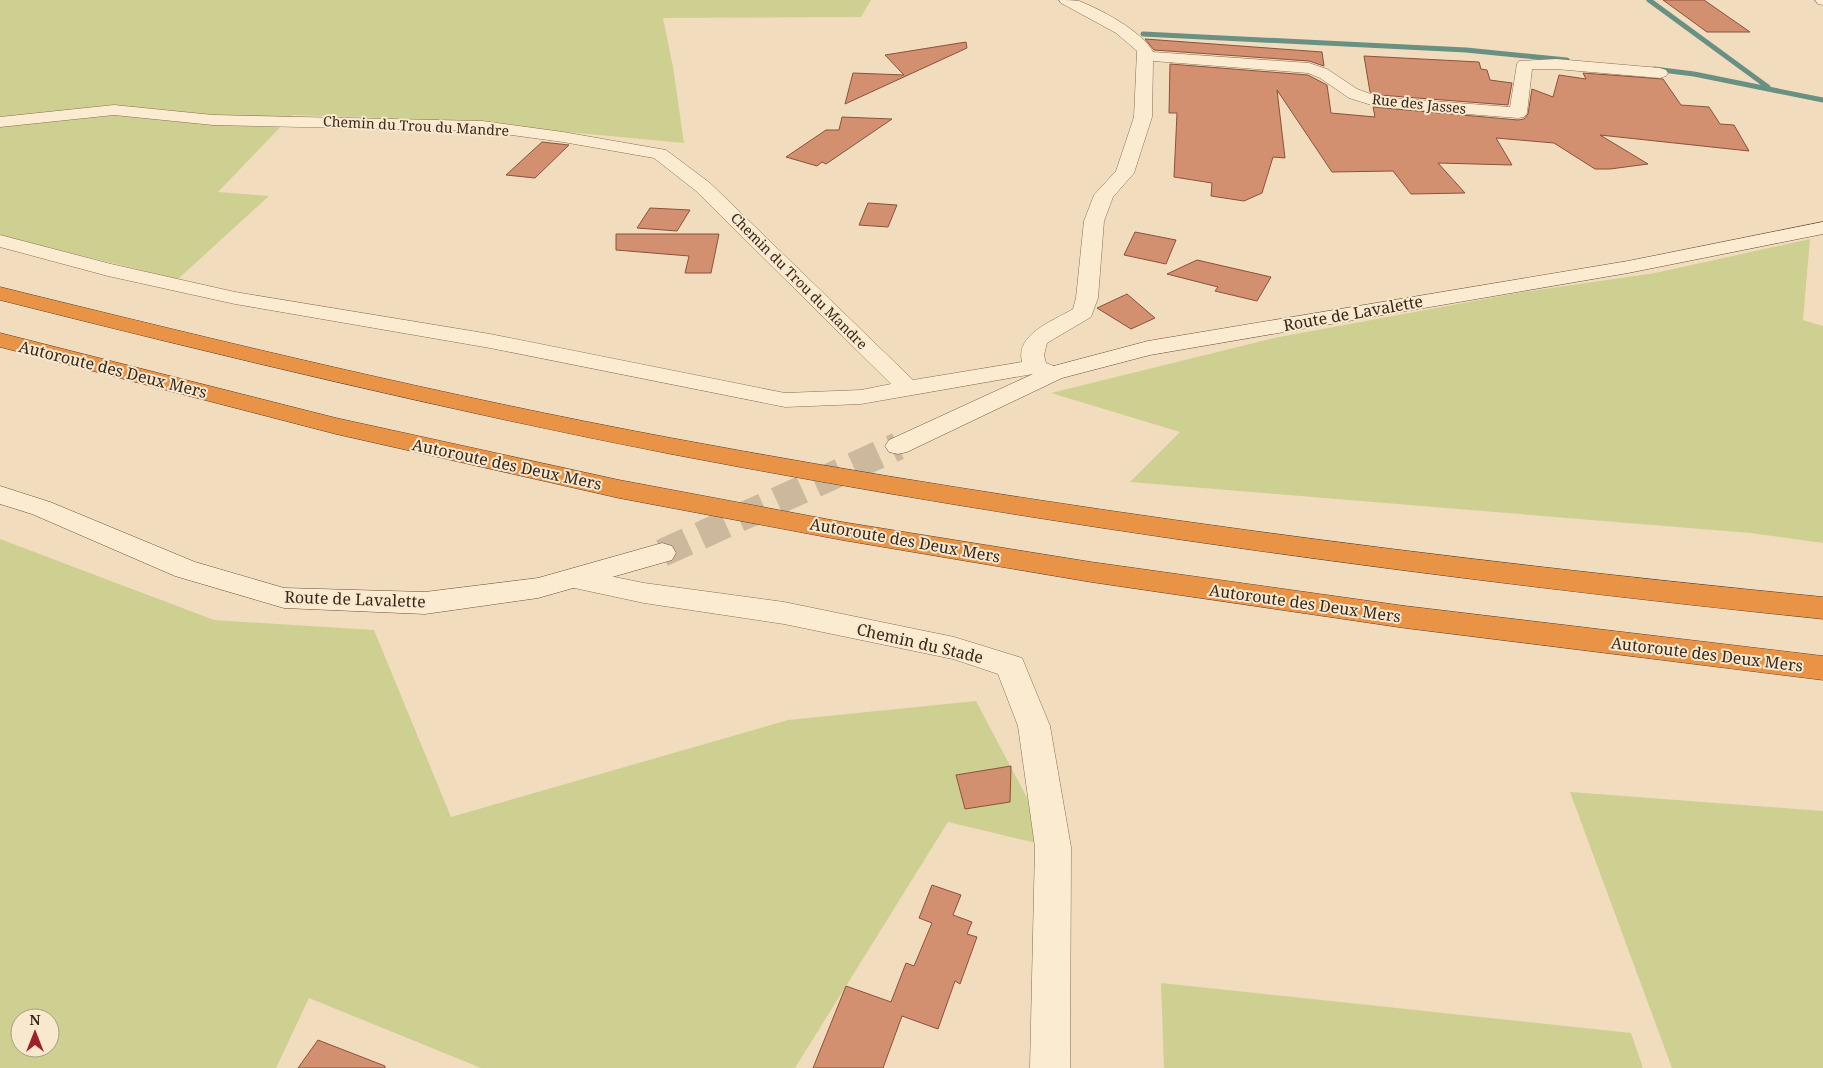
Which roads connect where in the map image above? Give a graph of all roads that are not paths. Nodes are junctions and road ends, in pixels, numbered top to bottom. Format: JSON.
{"nodes":[{"id":1,"x":1066,"y":0,"type":"edge"},
{"id":2,"x":1144,"y":56,"type":"junction"},
{"id":3,"x":1660,"y":73,"type":"dead end"},
{"id":4,"x":0,"y":122,"type":"edge"},
{"id":5,"x":1823,"y":228,"type":"edge"},
{"id":6,"x":0,"y":241,"type":"edge"},
{"id":7,"x":0,"y":293,"type":"edge"},
{"id":8,"x":0,"y":340,"type":"edge"},
{"id":9,"x":1044,"y":370,"type":"junction"},
{"id":10,"x":908,"y":388,"type":"junction"},
{"id":11,"x":898,"y":446,"type":"tunnel mouth"},
{"id":12,"x":0,"y":495,"type":"edge"},
{"id":13,"x":662,"y":553,"type":"tunnel mouth"},
{"id":14,"x":575,"y":579,"type":"junction"},
{"id":15,"x":1823,"y":608,"type":"edge"},
{"id":16,"x":1823,"y":668,"type":"edge"},
{"id":17,"x":1050,"y":1068,"type":"edge"}],
"edges":[{"from":1,"to":2,"type":"street"},
{"from":2,"to":3,"type":"street","name":"Rue des Jasses"},
{"from":2,"to":9,"type":"street"},
{"from":4,"to":10,"type":"street","name":"Chemin du Trou du Mandre"},
{"from":5,"to":9,"type":"street","name":"Route de Lavalette"},
{"from":6,"to":10,"type":"street"},
{"from":7,"to":15,"type":"highway"},
{"from":8,"to":16,"type":"highway","name":"Autoroute des Deux Mers"},
{"from":9,"to":10,"type":"street"},
{"from":9,"to":11,"type":"street","name":"Route de Lavalette"},
{"from":12,"to":14,"type":"street","name":"Route de Lavalette"},
{"from":13,"to":14,"type":"street","name":"Route de Lavalette"},
{"from":14,"to":17,"type":"street","name":"Chemin du Stade"}]}
